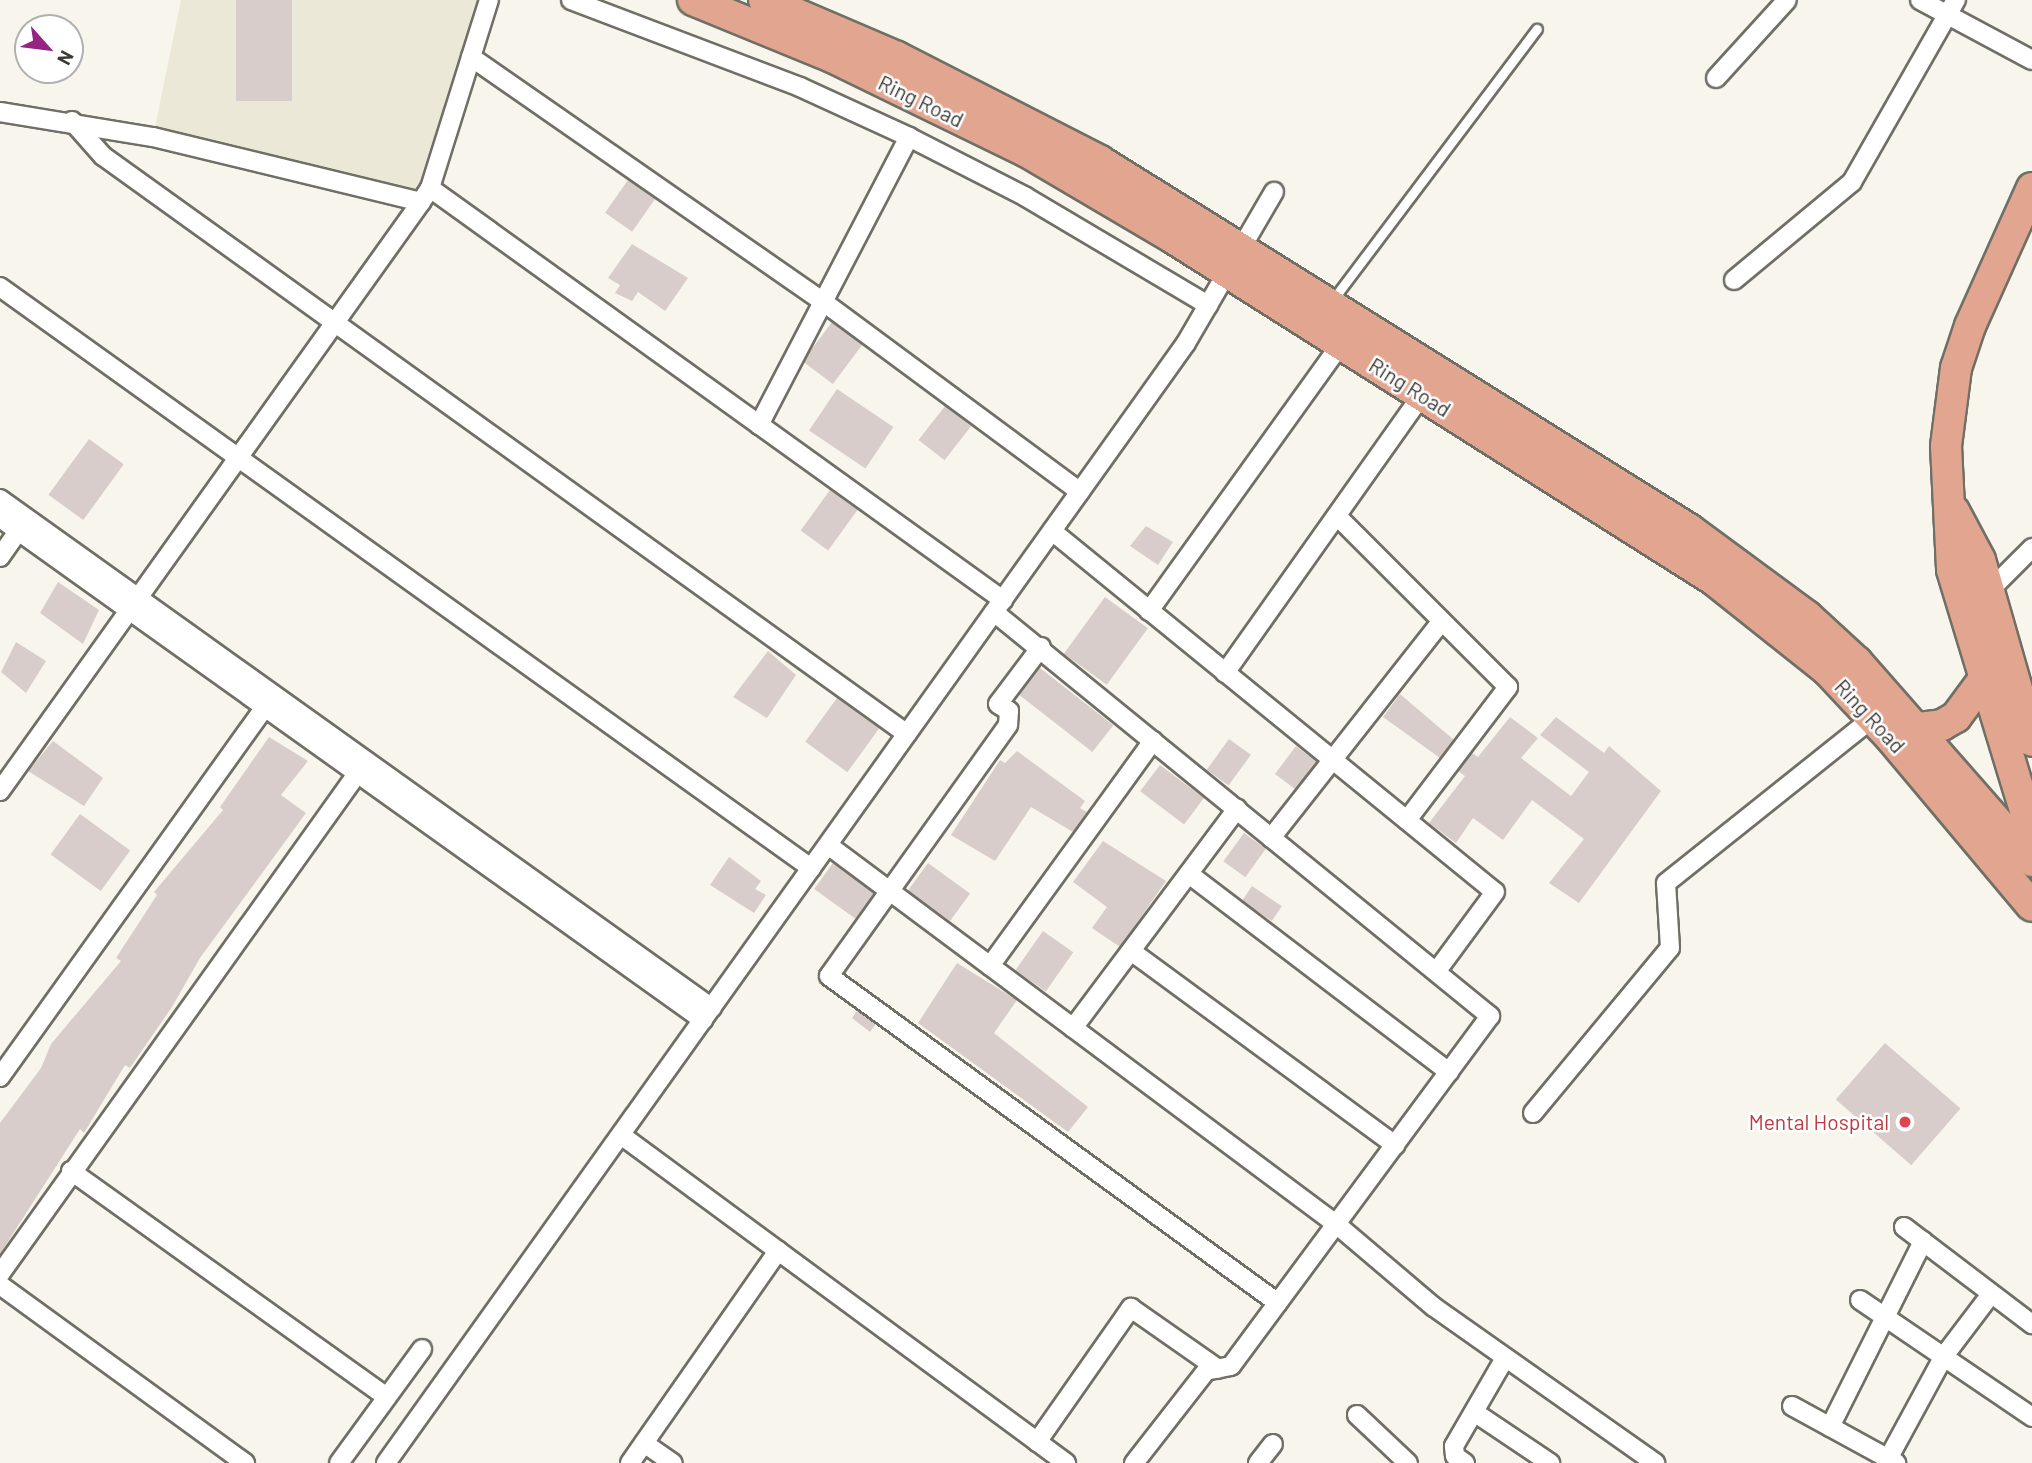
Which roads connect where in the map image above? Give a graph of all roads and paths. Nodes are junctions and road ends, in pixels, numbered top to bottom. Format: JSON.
{"nodes":[{"id":1,"x":489,"y":0,"type":"edge"},
{"id":2,"x":570,"y":0,"type":"edge"},
{"id":3,"x":693,"y":0,"type":"edge"},
{"id":4,"x":764,"y":0,"type":"edge"},
{"id":5,"x":1787,"y":0,"type":"edge"},
{"id":6,"x":1920,"y":0,"type":"edge"},
{"id":7,"x":1952,"y":8,"type":"edge"},
{"id":8,"x":1536,"y":29,"type":"dead end"},
{"id":9,"x":471,"y":57,"type":"junction"},
{"id":10,"x":2032,"y":60,"type":"edge"},
{"id":11,"x":1716,"y":78,"type":"dead end"},
{"id":12,"x":0,"y":111,"type":"edge"},
{"id":13,"x":72,"y":121,"type":"junction"},
{"id":14,"x":909,"y":137,"type":"junction"},
{"id":15,"x":2032,"y":188,"type":"edge"},
{"id":16,"x":1274,"y":192,"type":"dead end"},
{"id":17,"x":425,"y":195,"type":"junction"},
{"id":18,"x":1234,"y":260,"type":"junction"},
{"id":19,"x":1734,"y":280,"type":"dead end"},
{"id":20,"x":0,"y":287,"type":"edge"},
{"id":21,"x":825,"y":303,"type":"junction"},
{"id":22,"x":1330,"y":303,"type":"junction"},
{"id":23,"x":1208,"y":305,"type":"junction"},
{"id":24,"x":335,"y":323,"type":"junction"},
{"id":25,"x":1341,"y":344,"type":"junction"},
{"id":26,"x":1422,"y":395,"type":"junction"},
{"id":27,"x":760,"y":425,"type":"junction"},
{"id":28,"x":238,"y":458,"type":"junction"},
{"id":29,"x":1080,"y":492,"type":"junction"},
{"id":30,"x":1952,"y":508,"type":"junction"},
{"id":31,"x":1336,"y":516,"type":"junction"},
{"id":32,"x":9,"y":518,"type":"edge"},
{"id":33,"x":1052,"y":531,"type":"junction"},
{"id":34,"x":2032,"y":548,"type":"edge"},
{"id":35,"x":0,"y":557,"type":"edge"},
{"id":36,"x":1989,"y":591,"type":"junction"},
{"id":37,"x":134,"y":604,"type":"junction"},
{"id":38,"x":999,"y":606,"type":"junction"},
{"id":39,"x":1149,"y":611,"type":"junction"},
{"id":40,"x":1442,"y":621,"type":"junction"},
{"id":41,"x":1041,"y":647,"type":"junction"},
{"id":42,"x":1226,"y":673,"type":"junction"},
{"id":43,"x":1984,"y":679,"type":"junction"},
{"id":44,"x":269,"y":701,"type":"junction"},
{"id":45,"x":1873,"y":718,"type":"junction"},
{"id":46,"x":1919,"y":728,"type":"junction"},
{"id":47,"x":907,"y":734,"type":"junction"},
{"id":48,"x":1153,"y":741,"type":"junction"},
{"id":49,"x":2032,"y":741,"type":"edge"},
{"id":50,"x":1330,"y":758,"type":"junction"},
{"id":51,"x":362,"y":767,"type":"junction"},
{"id":52,"x":0,"y":791,"type":"edge"},
{"id":53,"x":1237,"y":809,"type":"junction"},
{"id":54,"x":1407,"y":820,"type":"junction"},
{"id":55,"x":2032,"y":834,"type":"edge"},
{"id":56,"x":1271,"y":838,"type":"junction"},
{"id":57,"x":828,"y":845,"type":"junction"},
{"id":58,"x":2032,"y":861,"type":"edge"},
{"id":59,"x":811,"y":868,"type":"junction"},
{"id":60,"x":1189,"y":873,"type":"junction"},
{"id":61,"x":889,"y":891,"type":"junction"},
{"id":62,"x":2032,"y":905,"type":"edge"},
{"id":63,"x":1131,"y":951,"type":"junction"},
{"id":64,"x":990,"y":966,"type":"junction"},
{"id":65,"x":1436,"y":972,"type":"junction"},
{"id":66,"x":707,"y":1014,"type":"junction"},
{"id":67,"x":1073,"y":1028,"type":"junction"},
{"id":68,"x":1449,"y":1072,"type":"junction"},
{"id":69,"x":0,"y":1077,"type":"edge"},
{"id":70,"x":1533,"y":1113,"type":"dead end"},
{"id":71,"x":621,"y":1135,"type":"junction"},
{"id":72,"x":1395,"y":1145,"type":"junction"},
{"id":73,"x":71,"y":1171,"type":"junction"},
{"id":74,"x":1336,"y":1224,"type":"junction"},
{"id":75,"x":1904,"y":1227,"type":"dead end"},
{"id":76,"x":1923,"y":1241,"type":"junction"},
{"id":77,"x":778,"y":1251,"type":"junction"},
{"id":78,"x":0,"y":1274,"type":"edge"},
{"id":79,"x":0,"y":1285,"type":"edge"},
{"id":80,"x":1992,"y":1294,"type":"junction"},
{"id":81,"x":1860,"y":1300,"type":"dead end"},
{"id":82,"x":1278,"y":1303,"type":"junction"},
{"id":83,"x":1884,"y":1315,"type":"junction"},
{"id":84,"x":2032,"y":1324,"type":"edge"},
{"id":85,"x":422,"y":1349,"type":"dead end"},
{"id":86,"x":1944,"y":1356,"type":"junction"},
{"id":87,"x":1506,"y":1358,"type":"junction"},
{"id":88,"x":1218,"y":1369,"type":"junction"},
{"id":89,"x":387,"y":1396,"type":"junction"},
{"id":90,"x":1792,"y":1406,"type":"dead end"},
{"id":91,"x":1474,"y":1412,"type":"junction"},
{"id":92,"x":1357,"y":1415,"type":"dead end"},
{"id":93,"x":2032,"y":1417,"type":"edge"},
{"id":94,"x":1830,"y":1427,"type":"junction"},
{"id":95,"x":1037,"y":1442,"type":"junction"},
{"id":96,"x":644,"y":1443,"type":"junction"},
{"id":97,"x":1273,"y":1444,"type":"dead end"},
{"id":98,"x":1892,"y":1461,"type":"edge"},
{"id":99,"x":245,"y":1463,"type":"edge"},
{"id":100,"x":339,"y":1463,"type":"edge"},
{"id":101,"x":386,"y":1463,"type":"edge"},
{"id":102,"x":630,"y":1463,"type":"edge"},
{"id":103,"x":673,"y":1463,"type":"edge"},
{"id":104,"x":1066,"y":1463,"type":"edge"},
{"id":105,"x":1134,"y":1463,"type":"edge"},
{"id":106,"x":1258,"y":1463,"type":"edge"},
{"id":107,"x":1408,"y":1463,"type":"edge"},
{"id":108,"x":1465,"y":1463,"type":"edge"},
{"id":109,"x":1550,"y":1463,"type":"edge"},
{"id":110,"x":1655,"y":1463,"type":"edge"}],
"edges":[{"from":1,"to":9,"type":"street"},
{"from":2,"to":14,"type":"street"},
{"from":3,"to":18,"type":"highway","name":"Ring Road"},
{"from":4,"to":18,"type":"highway","name":"Ring Road"},
{"from":5,"to":11,"type":"street"},
{"from":6,"to":7,"type":"street"},
{"from":7,"to":10,"type":"street"},
{"from":7,"to":19,"type":"street"},
{"from":8,"to":22,"type":"lane"},
{"from":9,"to":17,"type":"street"},
{"from":9,"to":21,"type":"street"},
{"from":12,"to":13,"type":"street"},
{"from":13,"to":17,"type":"street"},
{"from":13,"to":24,"type":"street"},
{"from":14,"to":21,"type":"street"},
{"from":14,"to":23,"type":"street"},
{"from":15,"to":30,"type":"highway"},
{"from":16,"to":18,"type":"street"},
{"from":17,"to":24,"type":"street"},
{"from":17,"to":27,"type":"street"},
{"from":18,"to":22,"type":"highway","name":"Ring Road"},
{"from":18,"to":23,"type":"street"},
{"from":18,"to":25,"type":"highway","name":"Ring Road"},
{"from":20,"to":28,"type":"street"},
{"from":21,"to":27,"type":"street"},
{"from":21,"to":29,"type":"street"},
{"from":22,"to":46,"type":"highway","name":"Ring Road"},
{"from":23,"to":29,"type":"street"},
{"from":24,"to":28,"type":"street"},
{"from":24,"to":47,"type":"street"},
{"from":25,"to":26,"type":"highway","name":"Ring Road"},
{"from":25,"to":39,"type":"street"},
{"from":26,"to":31,"type":"street"},
{"from":26,"to":45,"type":"highway","name":"Ring Road"},
{"from":27,"to":38,"type":"street"},
{"from":28,"to":37,"type":"street"},
{"from":28,"to":59,"type":"street"},
{"from":29,"to":33,"type":"street"},
{"from":30,"to":36,"type":"highway"},
{"from":30,"to":43,"type":"highway"},
{"from":31,"to":40,"type":"street"},
{"from":31,"to":42,"type":"street"},
{"from":32,"to":35,"type":"street"},
{"from":32,"to":37,"type":"street"},
{"from":33,"to":38,"type":"street"},
{"from":33,"to":39,"type":"street"},
{"from":34,"to":36,"type":"street"},
{"from":36,"to":49,"type":"highway"},
{"from":37,"to":44,"type":"street"},
{"from":37,"to":52,"type":"street"},
{"from":38,"to":41,"type":"street"},
{"from":38,"to":47,"type":"street"},
{"from":39,"to":42,"type":"street"},
{"from":40,"to":50,"type":"street"},
{"from":40,"to":54,"type":"street"},
{"from":41,"to":48,"type":"street"},
{"from":41,"to":61,"type":"street"},
{"from":42,"to":50,"type":"street"},
{"from":43,"to":46,"type":"highway"},
{"from":43,"to":55,"type":"highway"},
{"from":44,"to":51,"type":"street"},
{"from":44,"to":69,"type":"street"},
{"from":45,"to":62,"type":"highway","name":"Ring Road"},
{"from":45,"to":70,"type":"street"},
{"from":46,"to":58,"type":"highway","name":"Ring Road"},
{"from":47,"to":57,"type":"street"},
{"from":48,"to":53,"type":"street"},
{"from":48,"to":64,"type":"street"},
{"from":50,"to":54,"type":"street"},
{"from":50,"to":56,"type":"street"},
{"from":51,"to":66,"type":"street"},
{"from":51,"to":73,"type":"street"},
{"from":53,"to":56,"type":"street"},
{"from":53,"to":60,"type":"street"},
{"from":54,"to":65,"type":"street"},
{"from":56,"to":65,"type":"street"},
{"from":57,"to":59,"type":"street"},
{"from":57,"to":61,"type":"street"},
{"from":59,"to":66,"type":"street"},
{"from":60,"to":63,"type":"street"},
{"from":60,"to":68,"type":"street"},
{"from":61,"to":64,"type":"street"},
{"from":61,"to":82,"type":"street"},
{"from":63,"to":67,"type":"street"},
{"from":63,"to":72,"type":"street"},
{"from":64,"to":67,"type":"street"},
{"from":65,"to":68,"type":"street"},
{"from":66,"to":71,"type":"street"},
{"from":67,"to":74,"type":"street"},
{"from":68,"to":72,"type":"street"},
{"from":71,"to":77,"type":"street"},
{"from":71,"to":101,"type":"street"},
{"from":72,"to":74,"type":"street"},
{"from":73,"to":78,"type":"street"},
{"from":73,"to":89,"type":"street"},
{"from":74,"to":82,"type":"street"},
{"from":74,"to":87,"type":"street"},
{"from":75,"to":76,"type":"street"},
{"from":76,"to":80,"type":"street"},
{"from":76,"to":83,"type":"street"},
{"from":77,"to":95,"type":"street"},
{"from":77,"to":96,"type":"street"},
{"from":79,"to":99,"type":"street"},
{"from":80,"to":84,"type":"street"},
{"from":80,"to":86,"type":"street"},
{"from":81,"to":83,"type":"street"},
{"from":82,"to":88,"type":"street"},
{"from":83,"to":86,"type":"street"},
{"from":83,"to":94,"type":"street"},
{"from":85,"to":89,"type":"street"},
{"from":86,"to":93,"type":"street"},
{"from":86,"to":98,"type":"street"},
{"from":87,"to":91,"type":"street"},
{"from":87,"to":110,"type":"street"},
{"from":88,"to":95,"type":"street"},
{"from":88,"to":105,"type":"street"},
{"from":89,"to":100,"type":"street"},
{"from":90,"to":94,"type":"street"},
{"from":91,"to":108,"type":"street"},
{"from":91,"to":109,"type":"street"},
{"from":92,"to":107,"type":"street"},
{"from":94,"to":98,"type":"street"},
{"from":95,"to":104,"type":"street"},
{"from":96,"to":102,"type":"street"},
{"from":96,"to":103,"type":"street"},
{"from":97,"to":106,"type":"street"}]}
